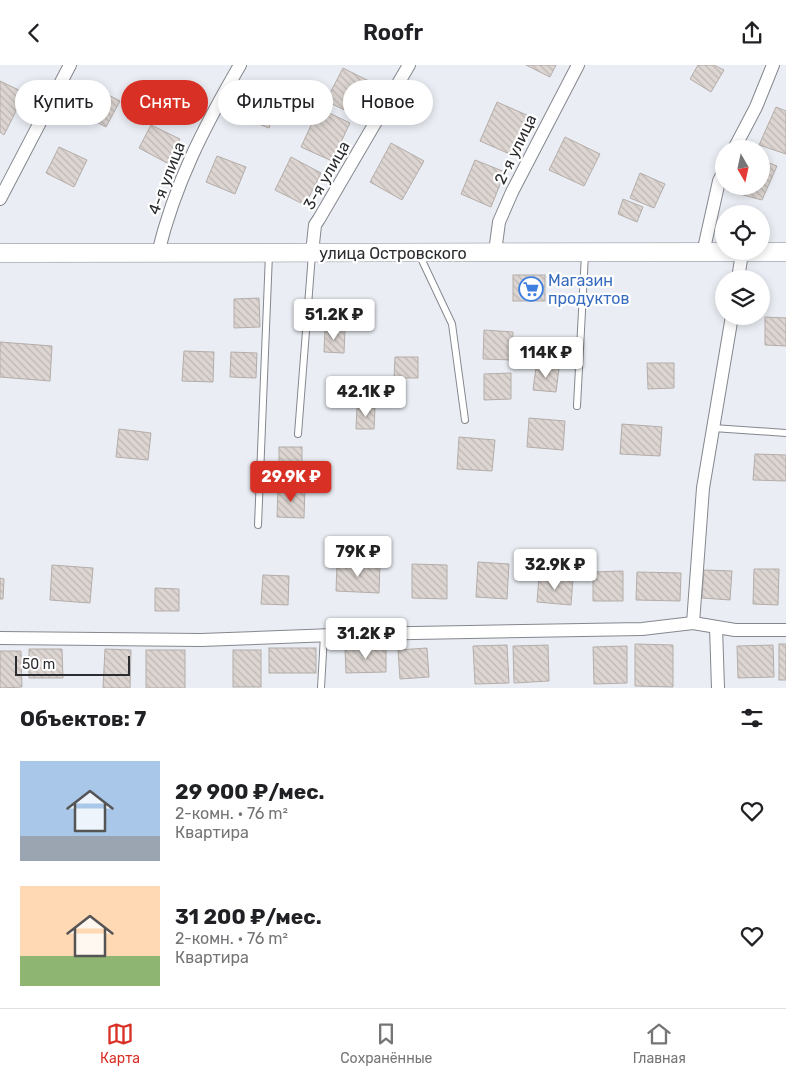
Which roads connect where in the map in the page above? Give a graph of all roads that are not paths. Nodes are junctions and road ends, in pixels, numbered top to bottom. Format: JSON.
{"nodes":[{"id":1,"x":70,"y":65,"type":"edge"},
{"id":2,"x":240,"y":65,"type":"edge"},
{"id":3,"x":409,"y":65,"type":"edge"},
{"id":4,"x":578,"y":65,"type":"edge"},
{"id":5,"x":773,"y":65,"type":"edge"},
{"id":6,"x":739,"y":140,"type":"edge"},
{"id":7,"x":716,"y":195,"type":"edge"},
{"id":8,"x":0,"y":199,"type":"edge"},
{"id":9,"x":418,"y":252,"type":"junction"},
{"id":10,"x":495,"y":252,"type":"junction"},
{"id":11,"x":0,"y":253,"type":"edge"},
{"id":12,"x":158,"y":253,"type":"junction"},
{"id":13,"x":269,"y":253,"type":"junction"},
{"id":14,"x":312,"y":253,"type":"junction"},
{"id":15,"x":702,"y":253,"type":"junction"},
{"id":16,"x":715,"y":253,"type":"edge"},
{"id":17,"x":770,"y":253,"type":"edge"},
{"id":18,"x":786,"y":253,"type":"edge"},
{"id":19,"x":585,"y":254,"type":"junction"},
{"id":20,"x":730,"y":325,"type":"edge"},
{"id":21,"x":577,"y":406,"type":"dead end"},
{"id":22,"x":465,"y":420,"type":"dead end"},
{"id":23,"x":713,"y":428,"type":"junction"},
{"id":24,"x":786,"y":433,"type":"edge"},
{"id":25,"x":298,"y":435,"type":"dead end"},
{"id":26,"x":258,"y":525,"type":"dead end"},
{"id":27,"x":692,"y":623,"type":"junction"},
{"id":28,"x":716,"y":627,"type":"junction"},
{"id":29,"x":786,"y":630,"type":"edge"},
{"id":30,"x":324,"y":635,"type":"junction"},
{"id":31,"x":0,"y":638,"type":"edge"},
{"id":32,"x":321,"y":688,"type":"edge"},
{"id":33,"x":718,"y":688,"type":"edge"}],
"edges":[{"from":1,"to":8,"type":"street"},
{"from":2,"to":12,"type":"street","name":"4-я улица"},
{"from":3,"to":14,"type":"street","name":"3-я улица"},
{"from":4,"to":10,"type":"street","name":"2-я улица"},
{"from":5,"to":6,"type":"street"},
{"from":7,"to":15,"type":"street"},
{"from":9,"to":10,"type":"street","name":"улица Островского"},
{"from":9,"to":14,"type":"street","name":"улица Островского"},
{"from":9,"to":22,"type":"lane"},
{"from":10,"to":19,"type":"street","name":"улица Островского"},
{"from":11,"to":12,"type":"street","name":"улица Островского"},
{"from":12,"to":13,"type":"street","name":"улица Островского"},
{"from":13,"to":14,"type":"street","name":"улица Островского"},
{"from":13,"to":26,"type":"lane"},
{"from":14,"to":25,"type":"lane"},
{"from":15,"to":16,"type":"street","name":"улица Островского"},
{"from":15,"to":19,"type":"street","name":"улица Островского"},
{"from":17,"to":18,"type":"street","name":"улица Островского"},
{"from":19,"to":21,"type":"lane"},
{"from":20,"to":23,"type":"street"},
{"from":23,"to":24,"type":"lane"},
{"from":23,"to":27,"type":"street"},
{"from":27,"to":28,"type":"street"},
{"from":27,"to":30,"type":"street"},
{"from":28,"to":29,"type":"street"},
{"from":28,"to":33,"type":"street"},
{"from":30,"to":31,"type":"street"},
{"from":30,"to":32,"type":"lane"}]}
